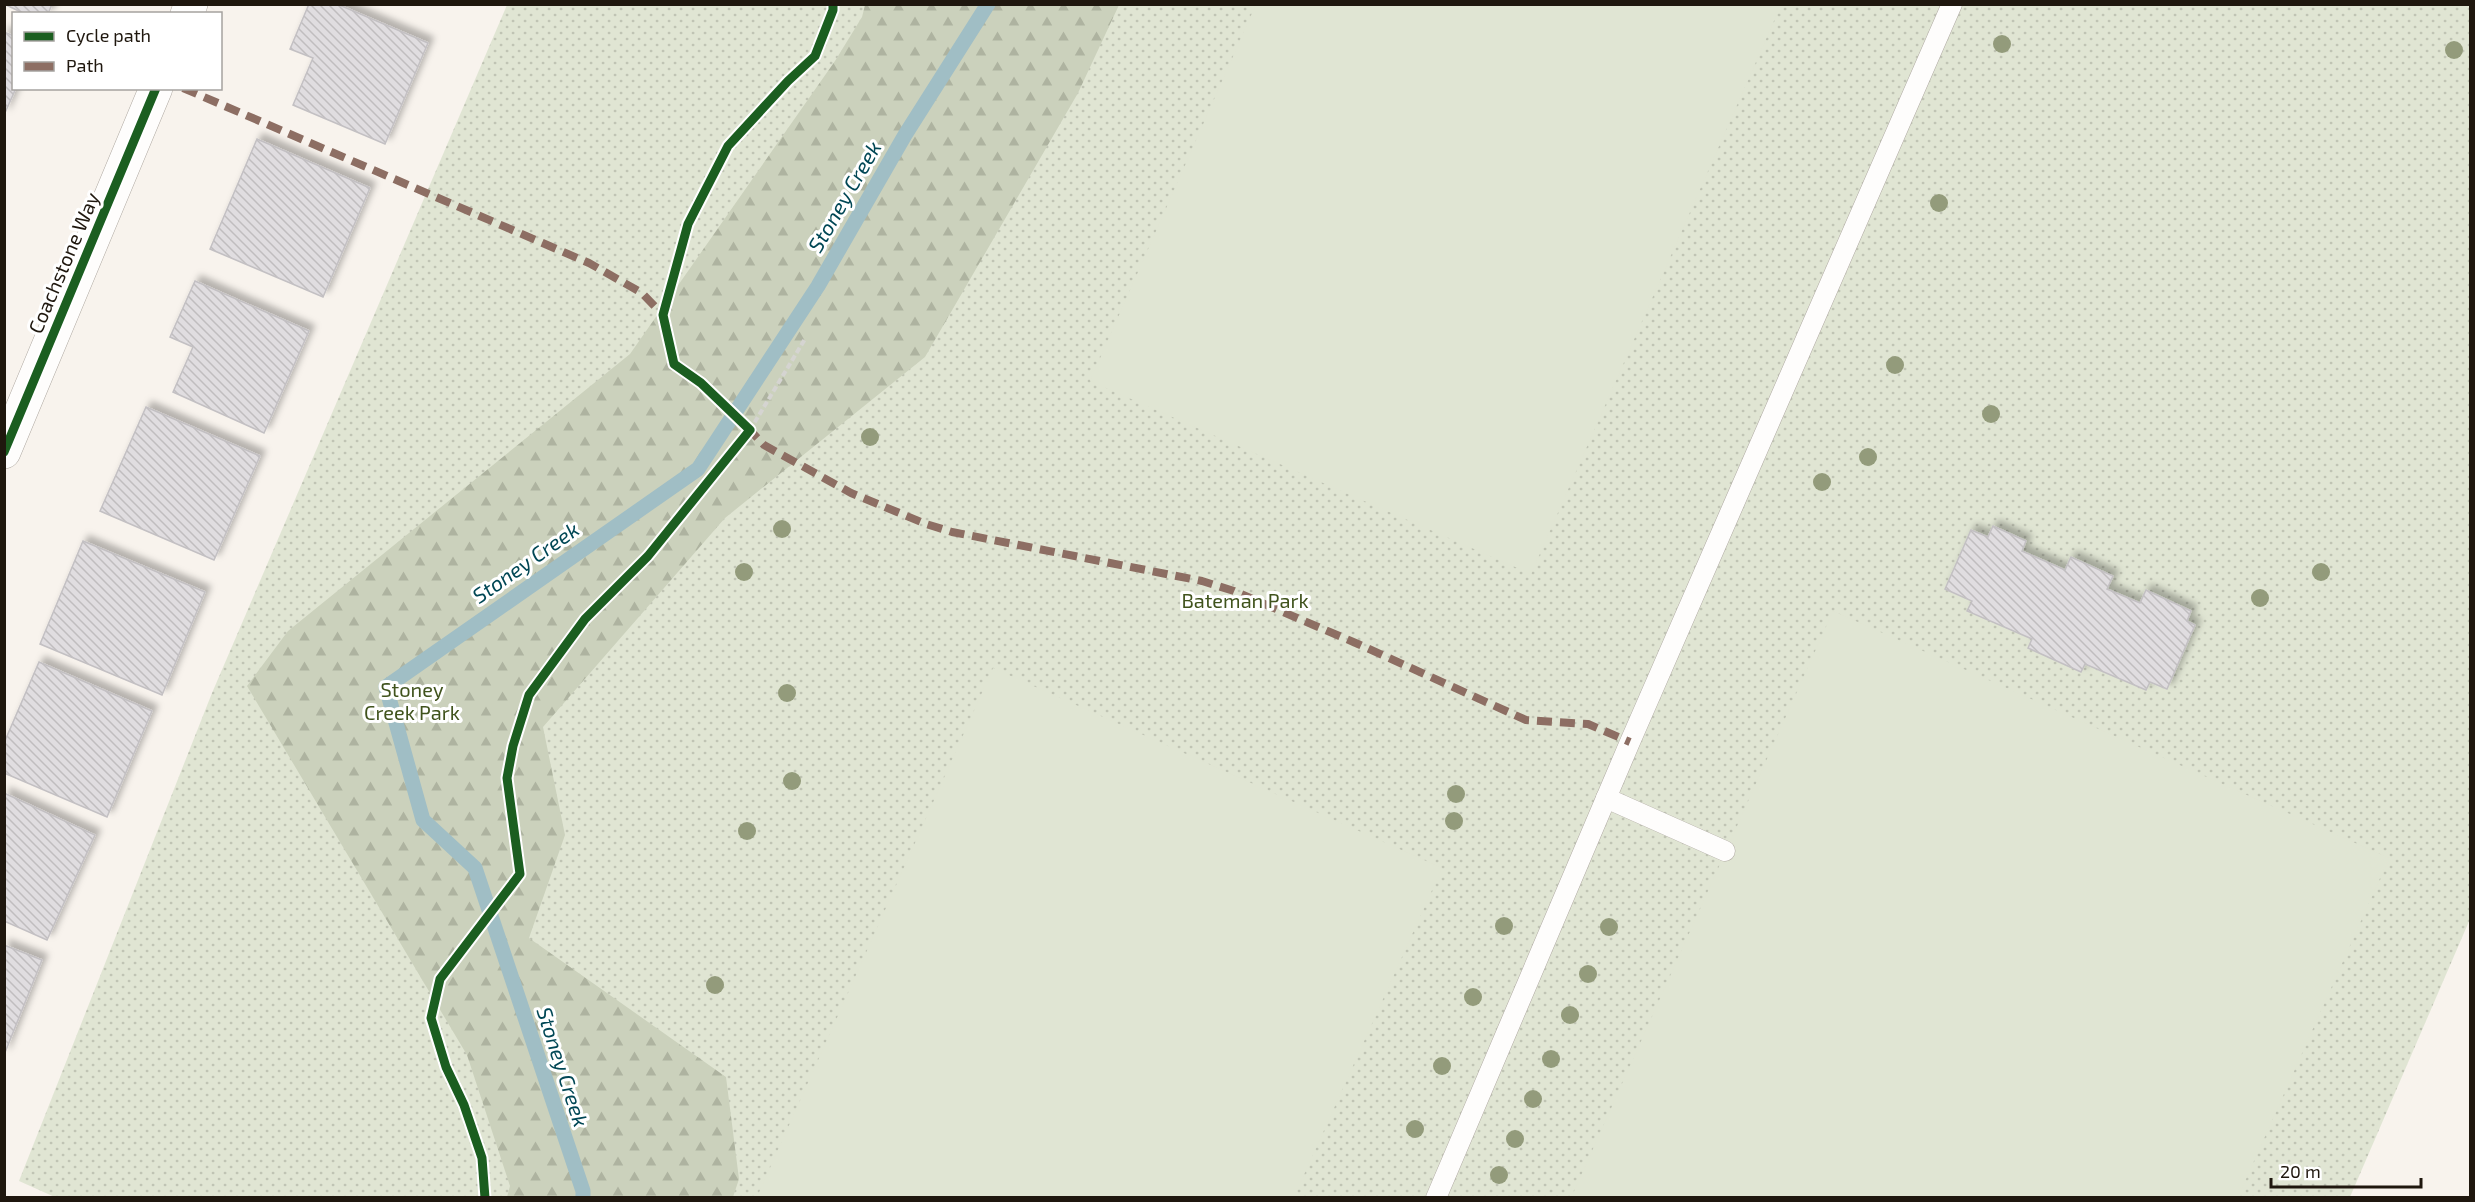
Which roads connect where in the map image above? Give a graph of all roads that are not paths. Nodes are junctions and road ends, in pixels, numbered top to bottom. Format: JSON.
{"nodes":[{"id":1,"x":1952,"y":4,"type":"edge"},
{"id":2,"x":155,"y":90,"type":"edge"},
{"id":3,"x":4,"y":452,"type":"edge"},
{"id":4,"x":1606,"y":798,"type":"junction"},
{"id":5,"x":1725,"y":851,"type":"dead end"},
{"id":6,"x":1436,"y":1197,"type":"edge"}],
"edges":[{"from":1,"to":4,"type":"lane"},
{"from":2,"to":3,"type":"street","name":"Coachstone Way"},
{"from":4,"to":5,"type":"lane"},
{"from":4,"to":6,"type":"lane"}]}
